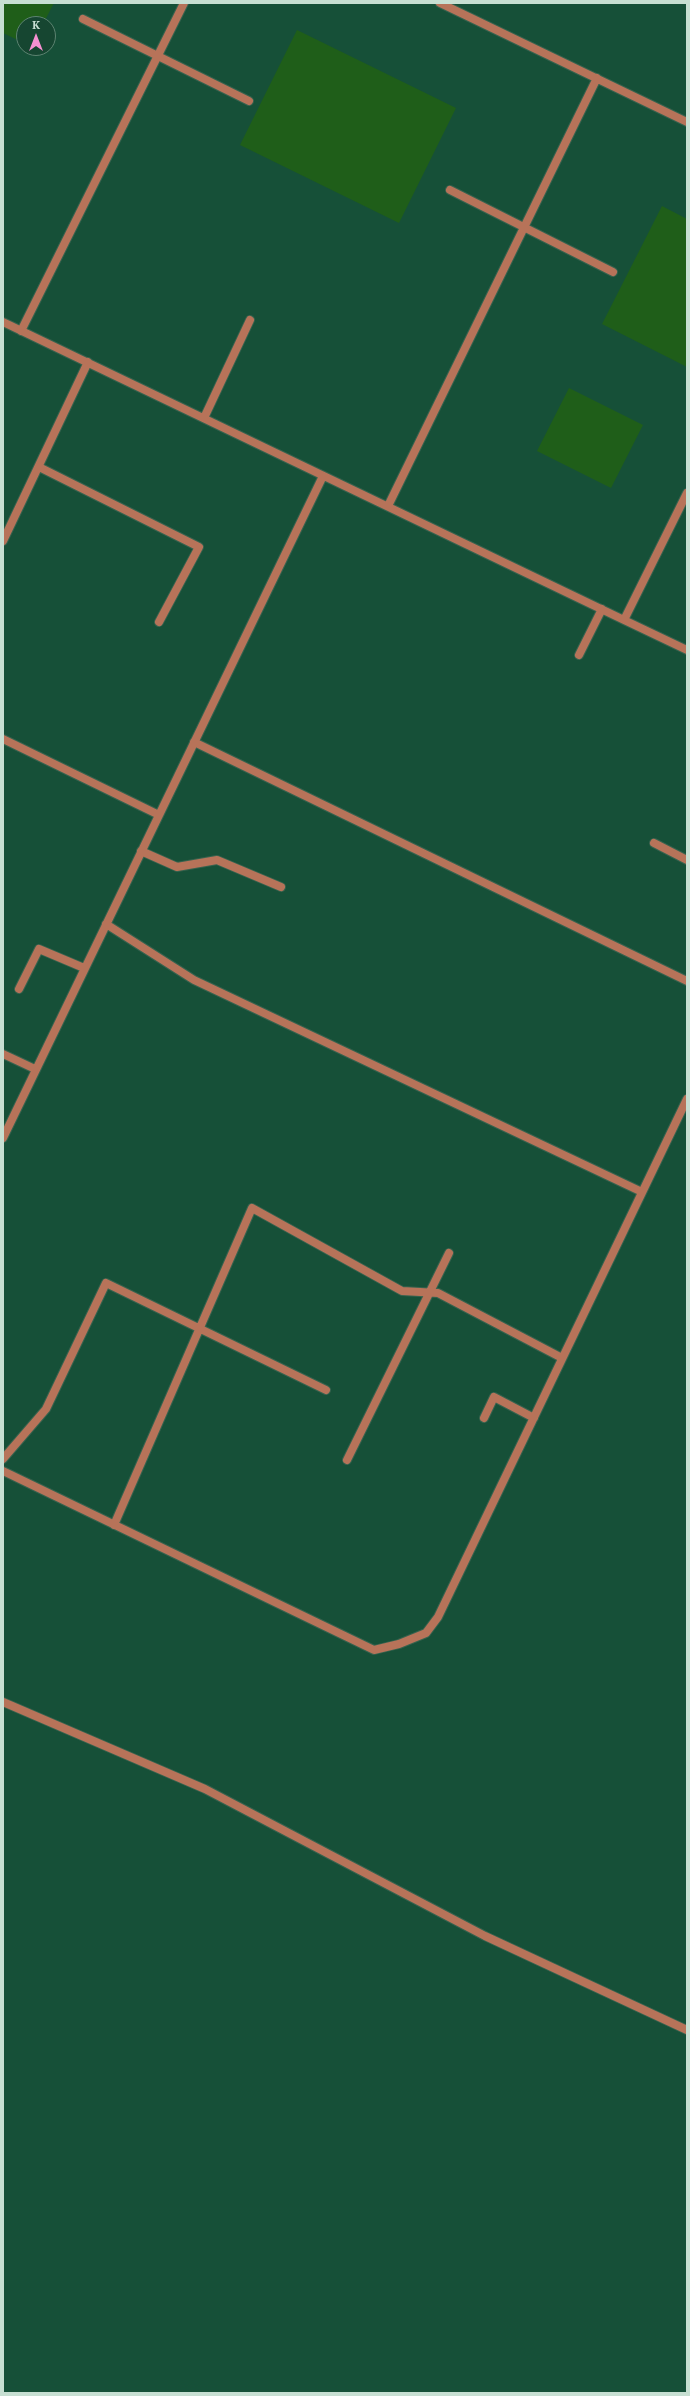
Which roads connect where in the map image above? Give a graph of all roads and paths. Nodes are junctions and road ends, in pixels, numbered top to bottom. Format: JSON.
{"nodes":[{"id":1,"x":184,"y":3,"type":"edge"},
{"id":2,"x":440,"y":3,"type":"edge"},
{"id":3,"x":83,"y":19,"type":"dead end"},
{"id":4,"x":158,"y":56,"type":"junction"},
{"id":5,"x":597,"y":78,"type":"junction"},
{"id":6,"x":249,"y":101,"type":"dead end"},
{"id":7,"x":687,"y":122,"type":"edge"},
{"id":8,"x":450,"y":190,"type":"dead end"},
{"id":9,"x":524,"y":227,"type":"junction"},
{"id":10,"x":613,"y":272,"type":"dead end"},
{"id":11,"x":250,"y":320,"type":"dead end"},
{"id":12,"x":3,"y":322,"type":"edge"},
{"id":13,"x":21,"y":331,"type":"junction"},
{"id":14,"x":88,"y":362,"type":"junction"},
{"id":15,"x":204,"y":418,"type":"junction"},
{"id":16,"x":39,"y":467,"type":"junction"},
{"id":17,"x":323,"y":476,"type":"junction"},
{"id":18,"x":687,"y":493,"type":"edge"},
{"id":19,"x":388,"y":506,"type":"junction"},
{"id":20,"x":3,"y":541,"type":"edge"},
{"id":21,"x":602,"y":609,"type":"junction"},
{"id":22,"x":624,"y":620,"type":"junction"},
{"id":23,"x":159,"y":622,"type":"dead end"},
{"id":24,"x":687,"y":650,"type":"edge"},
{"id":25,"x":579,"y":655,"type":"dead end"},
{"id":26,"x":3,"y":739,"type":"edge"},
{"id":27,"x":194,"y":742,"type":"junction"},
{"id":28,"x":159,"y":815,"type":"junction"},
{"id":29,"x":654,"y":843,"type":"dead end"},
{"id":30,"x":141,"y":851,"type":"junction"},
{"id":31,"x":687,"y":860,"type":"edge"},
{"id":32,"x":281,"y":887,"type":"dead end"},
{"id":33,"x":106,"y":924,"type":"junction"},
{"id":34,"x":84,"y":968,"type":"junction"},
{"id":35,"x":687,"y":981,"type":"edge"},
{"id":36,"x":19,"y":989,"type":"dead end"},
{"id":37,"x":3,"y":1054,"type":"edge"},
{"id":38,"x":35,"y":1069,"type":"junction"},
{"id":39,"x":687,"y":1099,"type":"edge"},
{"id":40,"x":3,"y":1138,"type":"edge"},
{"id":41,"x":642,"y":1192,"type":"junction"},
{"id":42,"x":449,"y":1253,"type":"dead end"},
{"id":43,"x":429,"y":1293,"type":"junction"},
{"id":44,"x":200,"y":1329,"type":"junction"},
{"id":45,"x":562,"y":1358,"type":"junction"},
{"id":46,"x":326,"y":1390,"type":"dead end"},
{"id":47,"x":484,"y":1418,"type":"dead end"},
{"id":48,"x":534,"y":1418,"type":"junction"},
{"id":49,"x":3,"y":1459,"type":"edge"},
{"id":50,"x":347,"y":1460,"type":"dead end"},
{"id":51,"x":3,"y":1472,"type":"edge"},
{"id":52,"x":114,"y":1525,"type":"junction"},
{"id":53,"x":3,"y":1702,"type":"edge"},
{"id":54,"x":687,"y":2030,"type":"edge"}],
"edges":[{"from":1,"to":4,"type":"street"},
{"from":2,"to":5,"type":"street"},
{"from":3,"to":4,"type":"street"},
{"from":4,"to":6,"type":"street"},
{"from":4,"to":13,"type":"street"},
{"from":5,"to":7,"type":"street"},
{"from":5,"to":9,"type":"street"},
{"from":8,"to":9,"type":"street"},
{"from":9,"to":10,"type":"street"},
{"from":9,"to":19,"type":"street"},
{"from":11,"to":15,"type":"street"},
{"from":12,"to":13,"type":"street"},
{"from":13,"to":14,"type":"street"},
{"from":14,"to":15,"type":"street"},
{"from":14,"to":16,"type":"street"},
{"from":15,"to":17,"type":"street"},
{"from":16,"to":20,"type":"street"},
{"from":16,"to":23,"type":"street"},
{"from":17,"to":19,"type":"street"},
{"from":17,"to":27,"type":"street"},
{"from":18,"to":22,"type":"street"},
{"from":19,"to":21,"type":"street"},
{"from":21,"to":22,"type":"street"},
{"from":21,"to":25,"type":"street"},
{"from":22,"to":24,"type":"street"},
{"from":26,"to":28,"type":"street"},
{"from":27,"to":28,"type":"street"},
{"from":27,"to":35,"type":"street"},
{"from":28,"to":30,"type":"street"},
{"from":29,"to":31,"type":"street"},
{"from":30,"to":32,"type":"street"},
{"from":30,"to":33,"type":"street"},
{"from":33,"to":34,"type":"street"},
{"from":33,"to":41,"type":"street"},
{"from":34,"to":36,"type":"street"},
{"from":34,"to":38,"type":"street"},
{"from":37,"to":38,"type":"street"},
{"from":38,"to":40,"type":"street"},
{"from":39,"to":41,"type":"street"},
{"from":41,"to":45,"type":"street"},
{"from":42,"to":43,"type":"street"},
{"from":43,"to":44,"type":"street"},
{"from":43,"to":45,"type":"street"},
{"from":43,"to":50,"type":"street"},
{"from":44,"to":46,"type":"street"},
{"from":44,"to":49,"type":"street"},
{"from":44,"to":52,"type":"street"},
{"from":45,"to":48,"type":"street"},
{"from":47,"to":48,"type":"street"},
{"from":48,"to":52,"type":"street"},
{"from":51,"to":52,"type":"street"},
{"from":53,"to":54,"type":"street"}]}
